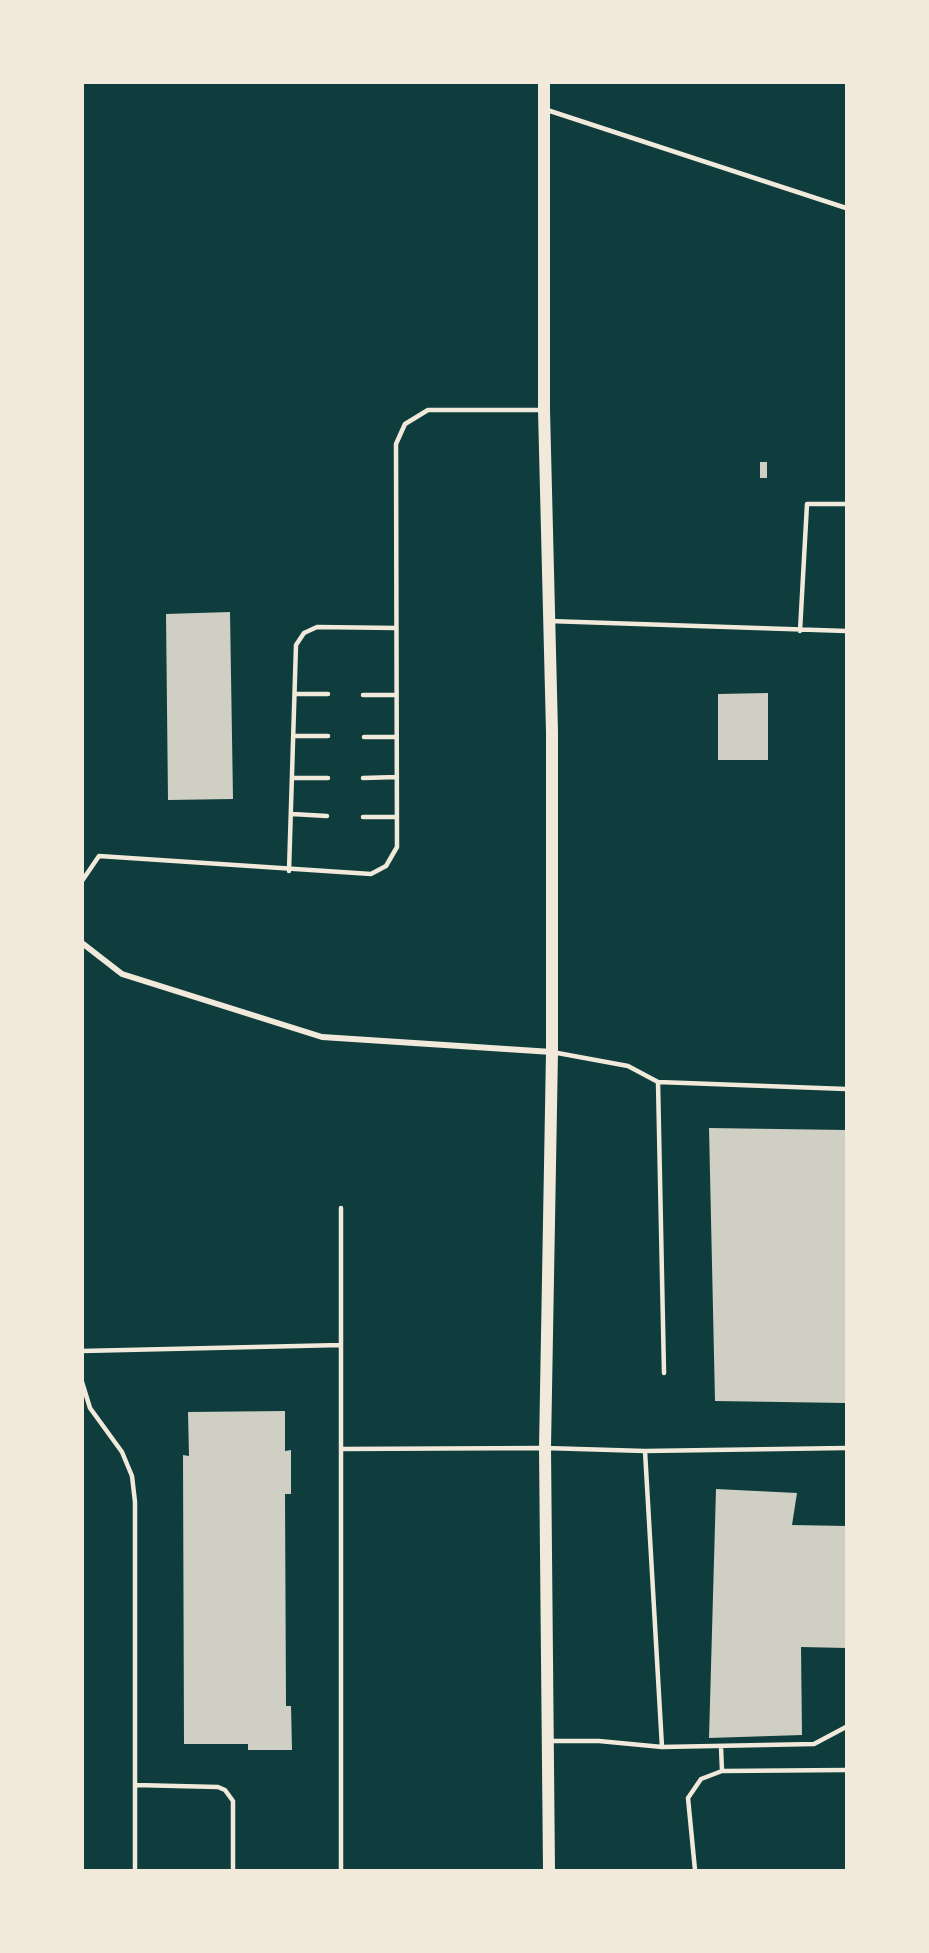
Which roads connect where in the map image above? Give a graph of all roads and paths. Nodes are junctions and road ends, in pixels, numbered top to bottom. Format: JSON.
{"nodes":[{"id":1,"x":544,"y":82,"type":"edge"},
{"id":2,"x":544,"y":109,"type":"junction"},
{"id":3,"x":846,"y":208,"type":"edge"},
{"id":4,"x":544,"y":410,"type":"junction"},
{"id":5,"x":846,"y":504,"type":"edge"},
{"id":6,"x":549,"y":621,"type":"junction"},
{"id":7,"x":396,"y":628,"type":"junction"},
{"id":8,"x":846,"y":630,"type":"edge"},
{"id":9,"x":800,"y":631,"type":"junction"},
{"id":10,"x":295,"y":694,"type":"junction"},
{"id":11,"x":328,"y":694,"type":"dead end"},
{"id":12,"x":363,"y":694,"type":"dead end"},
{"id":13,"x":396,"y":695,"type":"junction"},
{"id":14,"x":294,"y":736,"type":"junction"},
{"id":15,"x":328,"y":736,"type":"dead end"},
{"id":16,"x":364,"y":737,"type":"dead end"},
{"id":17,"x":396,"y":737,"type":"junction"},
{"id":18,"x":397,"y":777,"type":"junction"},
{"id":19,"x":292,"y":778,"type":"junction"},
{"id":20,"x":328,"y":778,"type":"dead end"},
{"id":21,"x":363,"y":778,"type":"dead end"},
{"id":22,"x":292,"y":814,"type":"junction"},
{"id":23,"x":327,"y":816,"type":"dead end"},
{"id":24,"x":363,"y":817,"type":"dead end"},
{"id":25,"x":397,"y":817,"type":"junction"},
{"id":26,"x":290,"y":871,"type":"junction"},
{"id":27,"x":82,"y":881,"type":"edge"},
{"id":28,"x":82,"y":943,"type":"edge"},
{"id":29,"x":552,"y":1052,"type":"junction"},
{"id":30,"x":658,"y":1082,"type":"junction"},
{"id":31,"x":846,"y":1089,"type":"edge"},
{"id":32,"x":340,"y":1208,"type":"dead end"},
{"id":33,"x":341,"y":1345,"type":"junction"},
{"id":34,"x":82,"y":1351,"type":"edge"},
{"id":35,"x":664,"y":1373,"type":"dead end"},
{"id":36,"x":82,"y":1382,"type":"edge"},
{"id":37,"x":545,"y":1448,"type":"junction"},
{"id":38,"x":846,"y":1448,"type":"edge"},
{"id":39,"x":341,"y":1449,"type":"junction"},
{"id":40,"x":645,"y":1451,"type":"junction"},
{"id":41,"x":846,"y":1727,"type":"edge"},
{"id":42,"x":547,"y":1741,"type":"junction"},
{"id":43,"x":662,"y":1747,"type":"junction"},
{"id":44,"x":721,"y":1747,"type":"junction"},
{"id":45,"x":846,"y":1770,"type":"edge"},
{"id":46,"x":722,"y":1771,"type":"junction"},
{"id":47,"x":135,"y":1785,"type":"junction"},
{"id":48,"x":135,"y":1870,"type":"edge"},
{"id":49,"x":233,"y":1870,"type":"edge"},
{"id":50,"x":341,"y":1870,"type":"edge"},
{"id":51,"x":549,"y":1870,"type":"edge"},
{"id":52,"x":695,"y":1870,"type":"edge"}],
"edges":[{"from":1,"to":2,"type":"main road"},
{"from":2,"to":3,"type":"lane"},
{"from":2,"to":4,"type":"main road"},
{"from":4,"to":6,"type":"main road"},
{"from":4,"to":7,"type":"lane"},
{"from":5,"to":9,"type":"lane"},
{"from":6,"to":9,"type":"lane"},
{"from":6,"to":29,"type":"main road"},
{"from":7,"to":10,"type":"lane"},
{"from":7,"to":13,"type":"lane"},
{"from":8,"to":9,"type":"lane"},
{"from":10,"to":11,"type":"lane"},
{"from":10,"to":14,"type":"lane"},
{"from":12,"to":13,"type":"lane"},
{"from":13,"to":17,"type":"lane"},
{"from":14,"to":15,"type":"lane"},
{"from":14,"to":19,"type":"lane"},
{"from":16,"to":17,"type":"lane"},
{"from":17,"to":18,"type":"lane"},
{"from":18,"to":21,"type":"lane"},
{"from":18,"to":25,"type":"lane"},
{"from":19,"to":20,"type":"lane"},
{"from":19,"to":22,"type":"lane"},
{"from":22,"to":23,"type":"lane"},
{"from":22,"to":26,"type":"lane"},
{"from":24,"to":25,"type":"lane"},
{"from":25,"to":26,"type":"lane"},
{"from":26,"to":27,"type":"lane"},
{"from":28,"to":29,"type":"street"},
{"from":29,"to":30,"type":"lane"},
{"from":29,"to":37,"type":"main road"},
{"from":30,"to":31,"type":"lane"},
{"from":30,"to":35,"type":"lane"},
{"from":32,"to":33,"type":"lane"},
{"from":33,"to":34,"type":"lane"},
{"from":33,"to":39,"type":"lane"},
{"from":36,"to":47,"type":"lane"},
{"from":37,"to":39,"type":"lane"},
{"from":37,"to":40,"type":"lane"},
{"from":37,"to":42,"type":"main road"},
{"from":38,"to":40,"type":"lane"},
{"from":39,"to":50,"type":"lane"},
{"from":40,"to":43,"type":"lane"},
{"from":41,"to":44,"type":"lane"},
{"from":42,"to":43,"type":"lane"},
{"from":42,"to":51,"type":"main road"},
{"from":43,"to":44,"type":"lane"},
{"from":44,"to":46,"type":"lane"},
{"from":45,"to":46,"type":"lane"},
{"from":46,"to":52,"type":"lane"},
{"from":47,"to":48,"type":"lane"},
{"from":47,"to":49,"type":"lane"}]}
